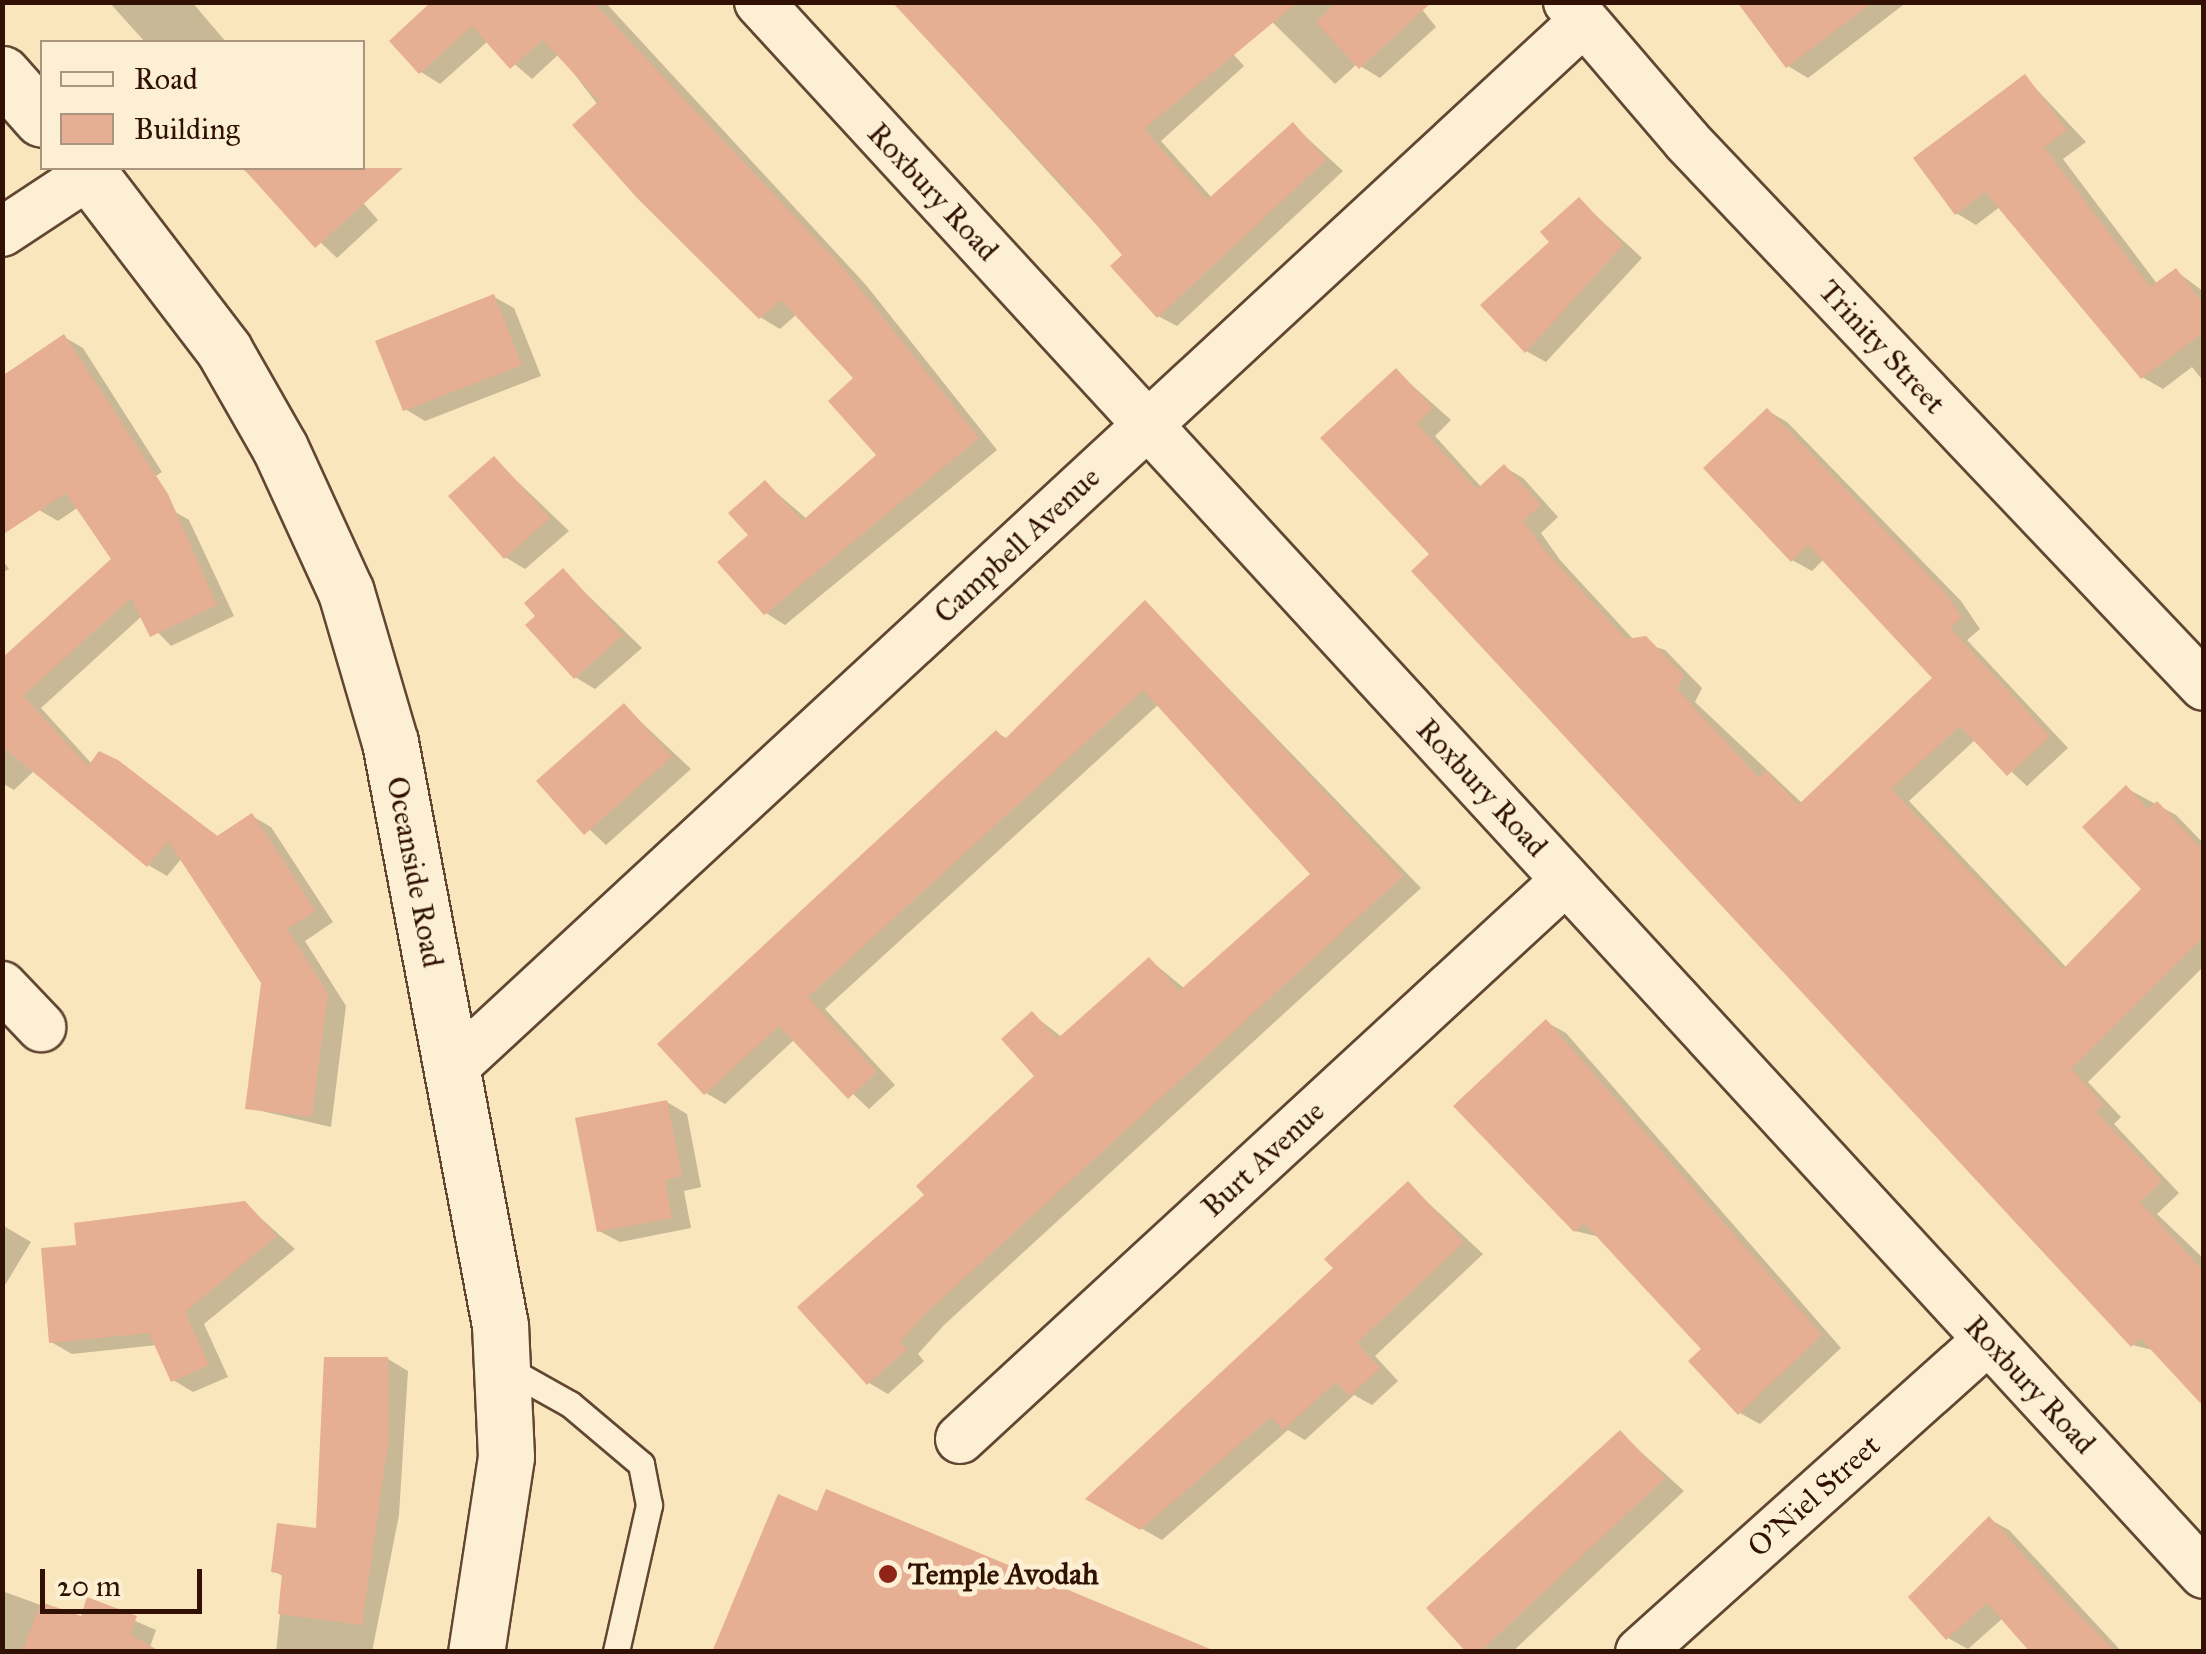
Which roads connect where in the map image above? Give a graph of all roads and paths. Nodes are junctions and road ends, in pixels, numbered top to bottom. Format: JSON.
{"nodes":[{"id":1,"x":759,"y":2,"type":"edge"},
{"id":2,"x":1575,"y":12,"type":"edge"},
{"id":3,"x":2,"y":74,"type":"edge"},
{"id":4,"x":40,"y":118,"type":"edge"},
{"id":5,"x":88,"y":171,"type":"edge"},
{"id":6,"x":2,"y":232,"type":"edge"},
{"id":7,"x":1147,"y":424,"type":"junction"},
{"id":8,"x":2204,"y":686,"type":"edge"},
{"id":9,"x":1566,"y":880,"type":"junction"},
{"id":10,"x":2,"y":986,"type":"edge"},
{"id":11,"x":41,"y":1026,"type":"dead end"},
{"id":12,"x":453,"y":1068,"type":"junction"},
{"id":13,"x":1988,"y":1340,"type":"junction"},
{"id":14,"x":502,"y":1366,"type":"junction"},
{"id":15,"x":960,"y":1439,"type":"dead end"},
{"id":16,"x":2204,"y":1574,"type":"edge"},
{"id":17,"x":476,"y":1652,"type":"edge"},
{"id":18,"x":616,"y":1652,"type":"edge"},
{"id":19,"x":1640,"y":1652,"type":"edge"}],
"edges":[{"from":1,"to":7,"type":"street","name":"Roxbury Road"},
{"from":2,"to":7,"type":"street","name":"Campbell Avenue"},
{"from":2,"to":8,"type":"street","name":"Trinity Street"},
{"from":3,"to":4,"type":"main road"},
{"from":5,"to":6,"type":"street"},
{"from":5,"to":12,"type":"main road","name":"Oceanside Road"},
{"from":7,"to":9,"type":"street","name":"Roxbury Road"},
{"from":7,"to":12,"type":"street","name":"Campbell Avenue"},
{"from":9,"to":13,"type":"street","name":"Roxbury Road"},
{"from":9,"to":15,"type":"street","name":"Burt Avenue"},
{"from":10,"to":11,"type":"street"},
{"from":12,"to":14,"type":"main road","name":"Oceanside Road"},
{"from":13,"to":16,"type":"street","name":"Roxbury Road"},
{"from":13,"to":19,"type":"street","name":"O'Niel Street"},
{"from":14,"to":17,"type":"main road","name":"Oceanside Road"},
{"from":14,"to":18,"type":"lane"}]}
